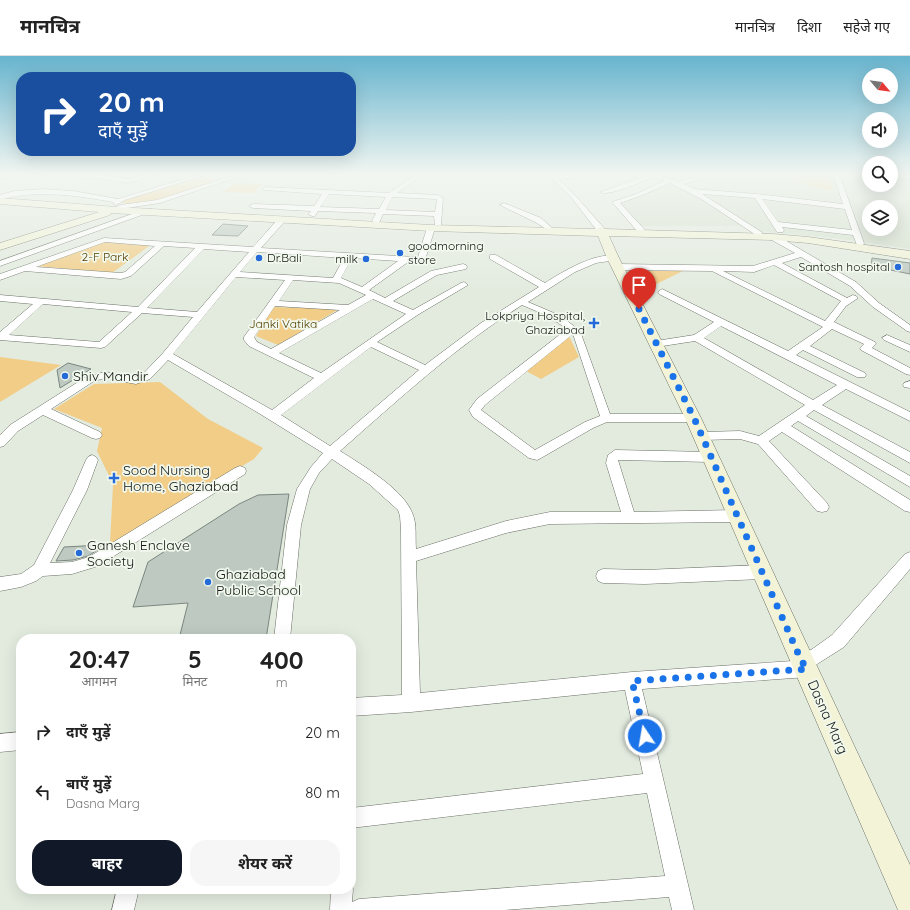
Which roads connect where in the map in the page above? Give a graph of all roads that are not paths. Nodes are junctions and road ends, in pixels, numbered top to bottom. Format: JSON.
{"nodes":[{"id":1,"x":94,"y":214,"type":"edge"},
{"id":2,"x":97,"y":214,"type":"edge"},
{"id":3,"x":134,"y":214,"type":"edge"},
{"id":4,"x":214,"y":214,"type":"edge"},
{"id":5,"x":312,"y":214,"type":"edge"},
{"id":6,"x":380,"y":214,"type":"edge"},
{"id":7,"x":438,"y":214,"type":"edge"},
{"id":8,"x":524,"y":214,"type":"edge"},
{"id":9,"x":588,"y":214,"type":"edge"},
{"id":10,"x":626,"y":214,"type":"edge"},
{"id":11,"x":729,"y":214,"type":"edge"},
{"id":12,"x":768,"y":214,"type":"edge"},
{"id":13,"x":849,"y":214,"type":"edge"},
{"id":14,"x":378,"y":217,"type":"junction"},
{"id":15,"x":282,"y":220,"type":"junction"},
{"id":16,"x":436,"y":222,"type":"junction"},
{"id":17,"x":775,"y":224,"type":"junction"},
{"id":18,"x":548,"y":228,"type":"junction"},
{"id":19,"x":641,"y":230,"type":"junction"},
{"id":20,"x":602,"y":231,"type":"junction"},
{"id":21,"x":759,"y":233,"type":"junction"},
{"id":22,"x":778,"y":236,"type":"junction"},
{"id":23,"x":858,"y":238,"type":"junction"},
{"id":24,"x":0,"y":242,"type":"edge"},
{"id":25,"x":162,"y":244,"type":"junction"},
{"id":26,"x":0,"y":247,"type":"edge"},
{"id":27,"x":201,"y":247,"type":"junction"},
{"id":28,"x":910,"y":250,"type":"edge"},
{"id":29,"x":254,"y":251,"type":"junction"},
{"id":30,"x":802,"y":254,"type":"junction"},
{"id":31,"x":910,"y":255,"type":"edge"},
{"id":32,"x":349,"y":256,"type":"junction"},
{"id":33,"x":493,"y":257,"type":"dead end"},
{"id":34,"x":407,"y":259,"type":"junction"},
{"id":35,"x":615,"y":262,"type":"junction"},
{"id":36,"x":776,"y":263,"type":"junction"},
{"id":37,"x":0,"y":264,"type":"edge"},
{"id":38,"x":464,"y":267,"type":"dead end"},
{"id":39,"x":22,"y":269,"type":"junction"},
{"id":40,"x":711,"y":269,"type":"junction"},
{"id":41,"x":233,"y":274,"type":"junction"},
{"id":42,"x":0,"y":277,"type":"edge"},
{"id":43,"x":291,"y":277,"type":"junction"},
{"id":44,"x":336,"y":280,"type":"junction"},
{"id":45,"x":464,"y":285,"type":"dead end"},
{"id":46,"x":544,"y":286,"type":"junction"},
{"id":47,"x":363,"y":290,"type":"junction"},
{"id":48,"x":662,"y":292,"type":"dead end"},
{"id":49,"x":864,"y":293,"type":"junction"},
{"id":50,"x":373,"y":295,"type":"junction"},
{"id":51,"x":0,"y":298,"type":"edge"},
{"id":52,"x":386,"y":301,"type":"junction"},
{"id":53,"x":847,"y":301,"type":"junction"},
{"id":54,"x":42,"y":302,"type":"junction"},
{"id":55,"x":521,"y":302,"type":"junction"},
{"id":56,"x":273,"y":303,"type":"junction"},
{"id":57,"x":350,"y":308,"type":"junction"},
{"id":58,"x":140,"y":310,"type":"junction"},
{"id":59,"x":414,"y":314,"type":"junction"},
{"id":60,"x":200,"y":315,"type":"junction"},
{"id":61,"x":721,"y":321,"type":"junction"},
{"id":62,"x":827,"y":324,"type":"junction"},
{"id":63,"x":573,"y":329,"type":"junction"},
{"id":64,"x":910,"y":329,"type":"edge"},
{"id":65,"x":697,"y":338,"type":"junction"},
{"id":66,"x":887,"y":338,"type":"dead end"},
{"id":67,"x":371,"y":343,"type":"junction"},
{"id":68,"x":656,"y":344,"type":"junction"},
{"id":69,"x":803,"y":346,"type":"junction"},
{"id":70,"x":910,"y":350,"type":"edge"},
{"id":71,"x":271,"y":353,"type":"junction"},
{"id":72,"x":167,"y":355,"type":"junction"},
{"id":73,"x":790,"y":356,"type":"junction"},
{"id":74,"x":427,"y":370,"type":"junction"},
{"id":75,"x":910,"y":372,"type":"edge"},
{"id":76,"x":861,"y":375,"type":"dead end"},
{"id":77,"x":322,"y":378,"type":"junction"},
{"id":78,"x":846,"y":384,"type":"junction"},
{"id":79,"x":815,"y":406,"type":"junction"},
{"id":80,"x":42,"y":410,"type":"junction"},
{"id":81,"x":273,"y":415,"type":"junction"},
{"id":82,"x":798,"y":416,"type":"junction"},
{"id":83,"x":910,"y":417,"type":"edge"},
{"id":84,"x":606,"y":418,"type":"junction"},
{"id":85,"x":694,"y":418,"type":"junction"},
{"id":86,"x":783,"y":427,"type":"junction"},
{"id":87,"x":96,"y":434,"type":"dead end"},
{"id":88,"x":702,"y":436,"type":"junction"},
{"id":89,"x":870,"y":436,"type":"junction"},
{"id":90,"x":2,"y":438,"type":"edge"},
{"id":91,"x":761,"y":440,"type":"junction"},
{"id":92,"x":853,"y":449,"type":"junction"},
{"id":93,"x":331,"y":452,"type":"junction"},
{"id":94,"x":711,"y":457,"type":"junction"},
{"id":95,"x":910,"y":458,"type":"edge"},
{"id":96,"x":92,"y":460,"type":"dead end"},
{"id":97,"x":240,"y":471,"type":"dead end"},
{"id":98,"x":910,"y":482,"type":"edge"},
{"id":99,"x":822,"y":507,"type":"dead end"},
{"id":100,"x":910,"y":507,"type":"edge"},
{"id":101,"x":738,"y":516,"type":"junction"},
{"id":102,"x":629,"y":517,"type":"junction"},
{"id":103,"x":408,"y":557,"type":"junction"},
{"id":104,"x":910,"y":558,"type":"edge"},
{"id":105,"x":39,"y":570,"type":"junction"},
{"id":106,"x":762,"y":572,"type":"junction"},
{"id":107,"x":603,"y":576,"type":"dead end"},
{"id":108,"x":0,"y":584,"type":"edge"},
{"id":109,"x":283,"y":634,"type":"edge"},
{"id":110,"x":804,"y":665,"type":"junction"},
{"id":111,"x":632,"y":681,"type":"junction"},
{"id":112,"x":411,"y":703,"type":"junction"},
{"id":113,"x":356,"y":707,"type":"edge"},
{"id":114,"x":16,"y":741,"type":"edge"},
{"id":115,"x":0,"y":743,"type":"edge"},
{"id":116,"x":655,"y":782,"type":"junction"},
{"id":117,"x":356,"y":817,"type":"edge"},
{"id":118,"x":678,"y":886,"type":"junction"},
{"id":119,"x":127,"y":894,"type":"edge"},
{"id":120,"x":342,"y":894,"type":"edge"},
{"id":121,"x":910,"y":901,"type":"edge"},
{"id":122,"x":910,"y":909,"type":"edge"},
{"id":123,"x":123,"y":910,"type":"edge"},
{"id":124,"x":341,"y":910,"type":"edge"},
{"id":125,"x":358,"y":910,"type":"edge"},
{"id":126,"x":683,"y":910,"type":"edge"},
{"id":127,"x":907,"y":910,"type":"edge"}],
"edges":[{"from":1,"to":24,"type":"street"},
{"from":2,"to":26,"type":"street"},
{"from":3,"to":37,"type":"street"},
{"from":4,"to":15,"type":"street"},
{"from":5,"to":14,"type":"street"},
{"from":6,"to":14,"type":"street"},
{"from":7,"to":16,"type":"street"},
{"from":8,"to":18,"type":"street"},
{"from":9,"to":20,"type":"street"},
{"from":10,"to":19,"type":"street"},
{"from":11,"to":21,"type":"street"},
{"from":12,"to":17,"type":"street"},
{"from":13,"to":23,"type":"street"},
{"from":14,"to":16,"type":"street"},
{"from":15,"to":16,"type":"street"},
{"from":15,"to":29,"type":"street"},
{"from":16,"to":18,"type":"street"},
{"from":16,"to":20,"type":"street"},
{"from":16,"to":34,"type":"street"},
{"from":17,"to":22,"type":"street"},
{"from":17,"to":23,"type":"street"},
{"from":18,"to":20,"type":"street"},
{"from":19,"to":20,"type":"street"},
{"from":19,"to":21,"type":"street"},
{"from":20,"to":22,"type":"street"},
{"from":20,"to":35,"type":"street","name":"Dasna Marg"},
{"from":21,"to":22,"type":"street"},
{"from":22,"to":23,"type":"street"},
{"from":22,"to":30,"type":"street"},
{"from":22,"to":31,"type":"street"},
{"from":23,"to":28,"type":"street"},
{"from":25,"to":27,"type":"street"},
{"from":25,"to":39,"type":"street"},
{"from":25,"to":39,"type":"street"},
{"from":27,"to":29,"type":"street"},
{"from":27,"to":58,"type":"street"},
{"from":29,"to":32,"type":"street"},
{"from":29,"to":41,"type":"street"},
{"from":30,"to":36,"type":"street"},
{"from":30,"to":49,"type":"street"},
{"from":32,"to":34,"type":"street"},
{"from":32,"to":44,"type":"street"},
{"from":33,"to":46,"type":"street"},
{"from":34,"to":47,"type":"street"},
{"from":35,"to":40,"type":"street"},
{"from":35,"to":46,"type":"street"},
{"from":35,"to":68,"type":"street","name":"Dasna Marg"},
{"from":36,"to":40,"type":"street"},
{"from":36,"to":53,"type":"street"},
{"from":38,"to":52,"type":"street"},
{"from":39,"to":42,"type":"street"},
{"from":40,"to":62,"type":"street"},
{"from":41,"to":43,"type":"street"},
{"from":41,"to":60,"type":"street"},
{"from":43,"to":44,"type":"street"},
{"from":43,"to":56,"type":"street"},
{"from":44,"to":47,"type":"street"},
{"from":45,"to":59,"type":"street"},
{"from":46,"to":55,"type":"street"},
{"from":47,"to":50,"type":"street"},
{"from":48,"to":61,"type":"street"},
{"from":49,"to":53,"type":"street"},
{"from":49,"to":64,"type":"street"},
{"from":50,"to":52,"type":"street"},
{"from":50,"to":57,"type":"street"},
{"from":51,"to":54,"type":"street"},
{"from":52,"to":59,"type":"street"},
{"from":53,"to":62,"type":"street"},
{"from":54,"to":58,"type":"street"},
{"from":54,"to":58,"type":"street"},
{"from":55,"to":63,"type":"street"},
{"from":55,"to":74,"type":"street"},
{"from":56,"to":57,"type":"street"},
{"from":56,"to":71,"type":"street"},
{"from":57,"to":71,"type":"street"},
{"from":58,"to":60,"type":"street"},
{"from":59,"to":67,"type":"street"},
{"from":60,"to":72,"type":"street"},
{"from":61,"to":65,"type":"street"},
{"from":61,"to":73,"type":"street"},
{"from":62,"to":69,"type":"street"},
{"from":62,"to":75,"type":"street"},
{"from":63,"to":84,"type":"street"},
{"from":63,"to":84,"type":"street"},
{"from":65,"to":68,"type":"street"},
{"from":65,"to":79,"type":"street"},
{"from":66,"to":70,"type":"street"},
{"from":67,"to":74,"type":"street"},
{"from":67,"to":77,"type":"street"},
{"from":68,"to":85,"type":"street","name":"Dasna Marg"},
{"from":69,"to":73,"type":"street"},
{"from":69,"to":76,"type":"street"},
{"from":71,"to":77,"type":"street"},
{"from":72,"to":80,"type":"street"},
{"from":72,"to":81,"type":"street"},
{"from":73,"to":78,"type":"street"},
{"from":74,"to":93,"type":"street"},
{"from":77,"to":81,"type":"street"},
{"from":78,"to":79,"type":"street"},
{"from":78,"to":83,"type":"street"},
{"from":79,"to":82,"type":"street"},
{"from":79,"to":89,"type":"street"},
{"from":80,"to":87,"type":"street"},
{"from":80,"to":90,"type":"street"},
{"from":81,"to":93,"type":"street"},
{"from":82,"to":86,"type":"street"},
{"from":82,"to":92,"type":"street"},
{"from":84,"to":85,"type":"street"},
{"from":85,"to":88,"type":"street","name":"Dasna Marg"},
{"from":86,"to":91,"type":"street"},
{"from":86,"to":100,"type":"street"},
{"from":88,"to":91,"type":"street"},
{"from":88,"to":94,"type":"street","name":"Dasna Marg"},
{"from":89,"to":92,"type":"street"},
{"from":89,"to":95,"type":"street"},
{"from":91,"to":99,"type":"street"},
{"from":92,"to":98,"type":"street"},
{"from":93,"to":103,"type":"street"},
{"from":93,"to":109,"type":"street"},
{"from":94,"to":101,"type":"street","name":"Dasna Marg"},
{"from":94,"to":102,"type":"street"},
{"from":96,"to":105,"type":"street"},
{"from":97,"to":105,"type":"street"},
{"from":101,"to":102,"type":"street"},
{"from":101,"to":106,"type":"street","name":"Dasna Marg"},
{"from":102,"to":103,"type":"street"},
{"from":103,"to":112,"type":"street"},
{"from":104,"to":110,"type":"street"},
{"from":105,"to":108,"type":"street"},
{"from":106,"to":107,"type":"street"},
{"from":106,"to":110,"type":"street","name":"Dasna Marg"},
{"from":110,"to":111,"type":"street"},
{"from":110,"to":121,"type":"street","name":"Dasna Marg"},
{"from":111,"to":112,"type":"street"},
{"from":111,"to":116,"type":"street"},
{"from":112,"to":113,"type":"street"},
{"from":114,"to":115,"type":"street"},
{"from":116,"to":117,"type":"street"},
{"from":116,"to":118,"type":"street"},
{"from":118,"to":125,"type":"street"},
{"from":118,"to":126,"type":"street"},
{"from":119,"to":123,"type":"street"},
{"from":120,"to":124,"type":"street"},
{"from":122,"to":127,"type":"street"}]}
